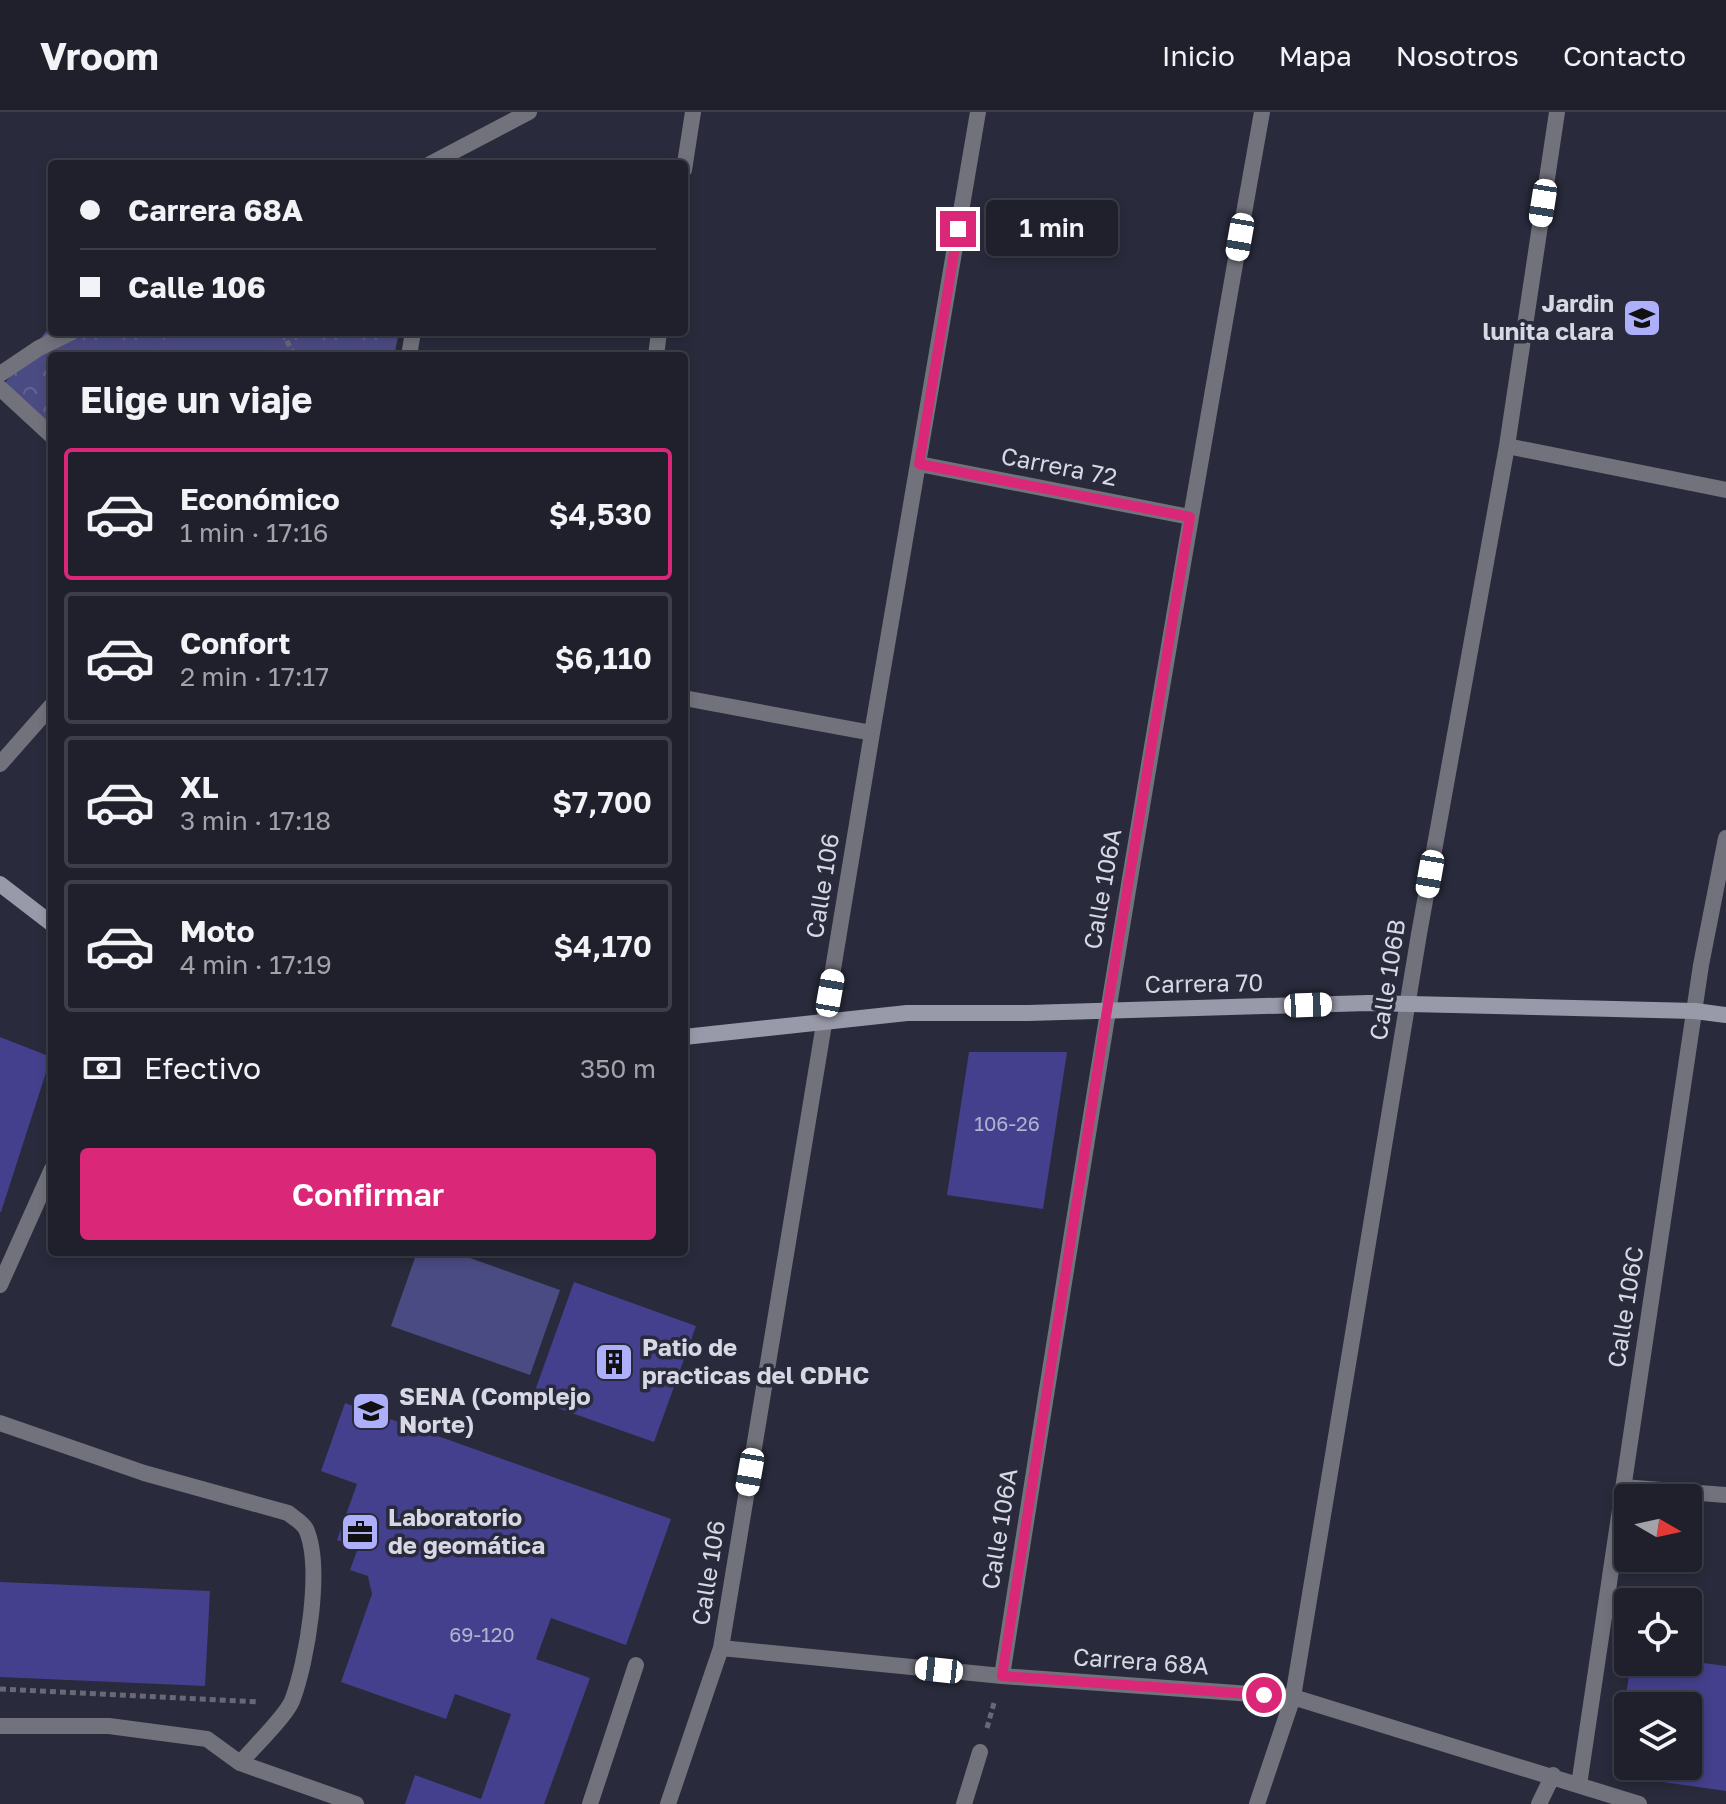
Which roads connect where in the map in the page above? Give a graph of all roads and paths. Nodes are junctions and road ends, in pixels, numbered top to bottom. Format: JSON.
{"nodes":[{"id":1,"x":529,"y":112,"type":"edge"},
{"id":2,"x":693,"y":112,"type":"edge"},
{"id":3,"x":978,"y":112,"type":"edge"},
{"id":4,"x":1262,"y":112,"type":"edge"},
{"id":5,"x":1557,"y":112,"type":"edge"},
{"id":6,"x":444,"y":160,"type":"edge"},
{"id":7,"x":686,"y":160,"type":"edge"},
{"id":8,"x":64,"y":336,"type":"edge"},
{"id":9,"x":0,"y":374,"type":"edge"},
{"id":10,"x":0,"y":388,"type":"edge"},
{"id":11,"x":48,"y":432,"type":"edge"},
{"id":12,"x":1507,"y":446,"type":"junction"},
{"id":13,"x":919,"y":464,"type":"junction"},
{"id":14,"x":1726,"y":490,"type":"edge"},
{"id":15,"x":1190,"y":517,"type":"junction"},
{"id":16,"x":688,"y":699,"type":"edge"},
{"id":17,"x":48,"y":710,"type":"edge"},
{"id":18,"x":872,"y":733,"type":"junction"},
{"id":19,"x":0,"y":764,"type":"edge"},
{"id":20,"x":1726,"y":838,"type":"edge"},
{"id":21,"x":0,"y":884,"type":"edge"},
{"id":22,"x":48,"y":921,"type":"edge"},
{"id":23,"x":1408,"y":1003,"type":"junction"},
{"id":24,"x":1107,"y":1010,"type":"junction"},
{"id":25,"x":1695,"y":1011,"type":"junction"},
{"id":26,"x":1726,"y":1015,"type":"edge"},
{"id":27,"x":825,"y":1021,"type":"junction"},
{"id":28,"x":688,"y":1037,"type":"edge"},
{"id":29,"x":48,"y":1178,"type":"edge"},
{"id":30,"x":0,"y":1285,"type":"edge"},
{"id":31,"x":0,"y":1423,"type":"edge"},
{"id":32,"x":1623,"y":1484,"type":"edge"},
{"id":33,"x":1702,"y":1493,"type":"edge"},
{"id":34,"x":1726,"y":1495,"type":"edge"},
{"id":35,"x":1614,"y":1548,"type":"edge"},
{"id":36,"x":721,"y":1648,"type":"junction"},
{"id":37,"x":636,"y":1665,"type":"dead end"},
{"id":38,"x":1002,"y":1676,"type":"junction"},
{"id":39,"x":0,"y":1689,"type":"edge"},
{"id":40,"x":1293,"y":1697,"type":"junction"},
{"id":41,"x":291,"y":1704,"type":"junction"},
{"id":42,"x":0,"y":1726,"type":"edge"},
{"id":43,"x":980,"y":1752,"type":"joint"},
{"id":44,"x":240,"y":1763,"type":"junction"},
{"id":45,"x":1553,"y":1775,"type":"junction"},
{"id":46,"x":1579,"y":1785,"type":"junction"},
{"id":47,"x":356,"y":1804,"type":"edge"},
{"id":48,"x":590,"y":1804,"type":"edge"},
{"id":49,"x":668,"y":1804,"type":"edge"},
{"id":50,"x":964,"y":1804,"type":"edge"},
{"id":51,"x":1257,"y":1804,"type":"edge"},
{"id":52,"x":1539,"y":1804,"type":"edge"},
{"id":53,"x":1639,"y":1804,"type":"edge"}],
"edges":[{"from":1,"to":6,"type":"street"},
{"from":2,"to":7,"type":"street"},
{"from":3,"to":13,"type":"street","name":"Calle 106"},
{"from":4,"to":15,"type":"street","name":"Calle 106A"},
{"from":5,"to":12,"type":"street","name":"Calle 106B"},
{"from":8,"to":9,"type":"street"},
{"from":10,"to":11,"type":"street"},
{"from":12,"to":14,"type":"street"},
{"from":12,"to":23,"type":"street","name":"Calle 106B"},
{"from":13,"to":15,"type":"street","name":"Carrera 72"},
{"from":13,"to":18,"type":"street","name":"Calle 106"},
{"from":15,"to":24,"type":"street","name":"Calle 106A"},
{"from":16,"to":18,"type":"street"},
{"from":17,"to":19,"type":"street"},
{"from":18,"to":27,"type":"street","name":"Calle 106"},
{"from":20,"to":25,"type":"street","name":"Calle 106C"},
{"from":21,"to":22,"type":"street"},
{"from":23,"to":24,"type":"street","name":"Carrera 70"},
{"from":23,"to":25,"type":"street","name":"Carrera 70"},
{"from":23,"to":40,"type":"street","name":"Calle 106B"},
{"from":24,"to":27,"type":"street","name":"Carrera 70"},
{"from":24,"to":38,"type":"street","name":"Calle 106A"},
{"from":25,"to":26,"type":"street","name":"Carrera 70"},
{"from":25,"to":32,"type":"street","name":"Calle 106C"},
{"from":27,"to":28,"type":"street","name":"Carrera 70"},
{"from":27,"to":36,"type":"street","name":"Calle 106"},
{"from":29,"to":30,"type":"street"},
{"from":31,"to":41,"type":"street"},
{"from":33,"to":34,"type":"street"},
{"from":35,"to":46,"type":"street","name":"Calle 106C"},
{"from":36,"to":38,"type":"street","name":"Carrera 68A"},
{"from":36,"to":49,"type":"street","name":"Calle 106"},
{"from":37,"to":48,"type":"street"},
{"from":38,"to":40,"type":"street","name":"Carrera 68A"},
{"from":38,"to":43,"type":"path"},
{"from":39,"to":41,"type":"path"},
{"from":40,"to":45,"type":"street","name":"Carrera 68A"},
{"from":40,"to":51,"type":"street","name":"Calle 106B"},
{"from":41,"to":44,"type":"street"},
{"from":42,"to":44,"type":"street"},
{"from":43,"to":50,"type":"street"},
{"from":44,"to":47,"type":"street"},
{"from":45,"to":46,"type":"street","name":"Carrera 68A"},
{"from":45,"to":52,"type":"street"},
{"from":46,"to":53,"type":"street","name":"Carrera 68A"}]}
